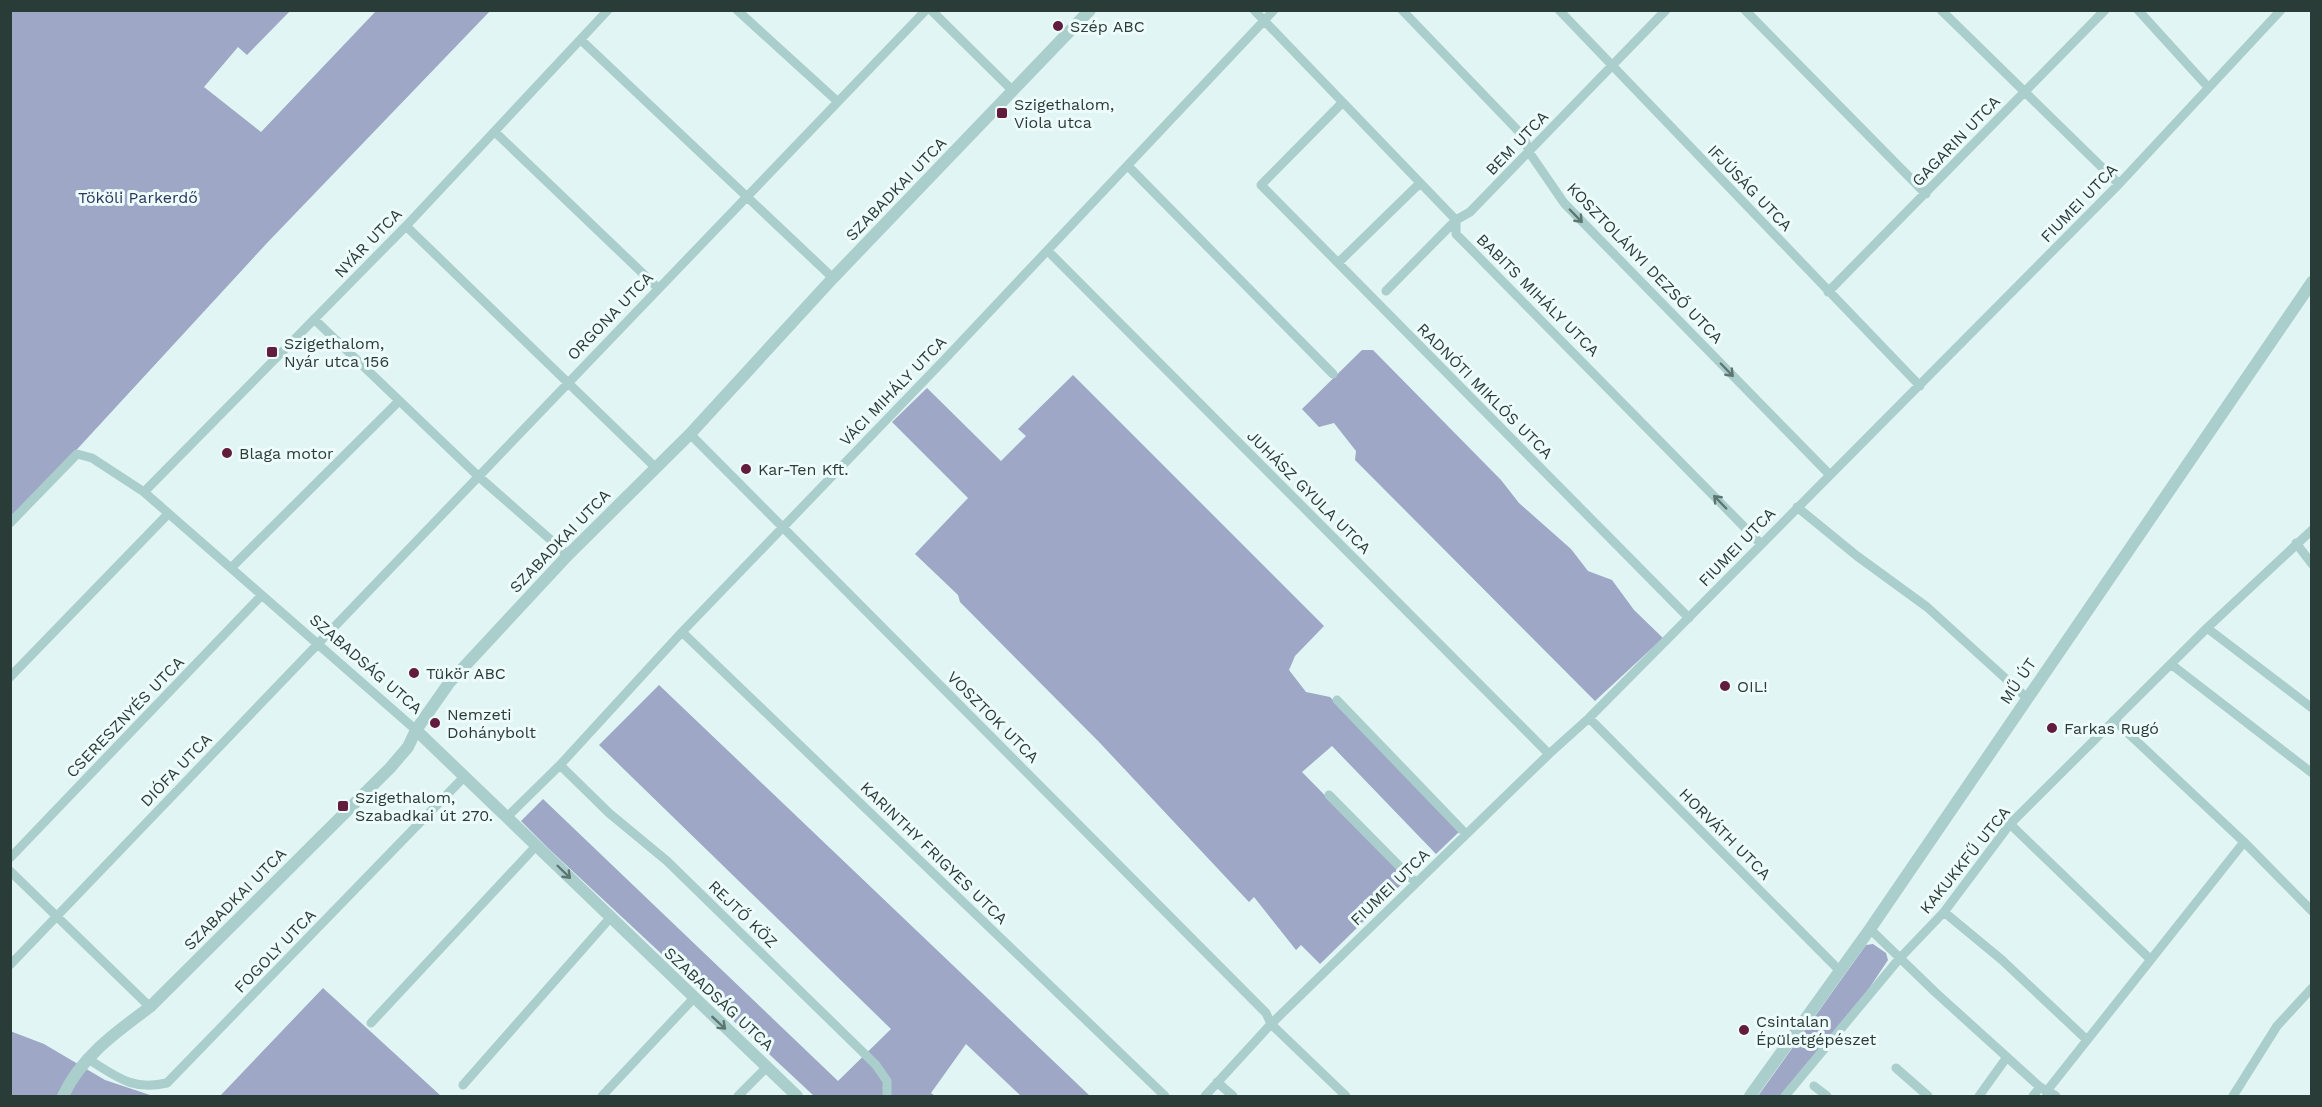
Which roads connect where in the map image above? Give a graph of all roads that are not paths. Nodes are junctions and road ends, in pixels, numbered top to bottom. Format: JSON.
{"nodes":[{"id":1,"x":608,"y":10,"type":"edge"},
{"id":2,"x":737,"y":10,"type":"edge"},
{"id":3,"x":926,"y":10,"type":"edge"},
{"id":4,"x":931,"y":10,"type":"edge"},
{"id":5,"x":1090,"y":10,"type":"edge"},
{"id":6,"x":1254,"y":10,"type":"edge"},
{"id":7,"x":1274,"y":10,"type":"edge"},
{"id":8,"x":1402,"y":10,"type":"edge"},
{"id":9,"x":1558,"y":10,"type":"edge"},
{"id":10,"x":1666,"y":10,"type":"edge"},
{"id":11,"x":1745,"y":10,"type":"edge"},
{"id":12,"x":1941,"y":10,"type":"edge"},
{"id":13,"x":2105,"y":10,"type":"edge"},
{"id":14,"x":2138,"y":10,"type":"edge"},
{"id":15,"x":2281,"y":10,"type":"edge"},
{"id":16,"x":1264,"y":21,"type":"junction"},
{"id":17,"x":581,"y":40,"type":"junction"},
{"id":18,"x":1612,"y":66,"type":"junction"},
{"id":19,"x":2208,"y":87,"type":"junction"},
{"id":20,"x":1013,"y":91,"type":"junction"},
{"id":21,"x":2024,"y":93,"type":"junction"},
{"id":22,"x":837,"y":102,"type":"junction"},
{"id":23,"x":1341,"y":104,"type":"junction"},
{"id":24,"x":495,"y":132,"type":"junction"},
{"id":25,"x":1529,"y":152,"type":"junction"},
{"id":26,"x":1128,"y":166,"type":"junction"},
{"id":27,"x":1420,"y":183,"type":"junction"},
{"id":28,"x":2119,"y":184,"type":"junction"},
{"id":29,"x":1926,"y":194,"type":"junction"},
{"id":30,"x":747,"y":197,"type":"junction"},
{"id":31,"x":1456,"y":220,"type":"junction"},
{"id":32,"x":406,"y":226,"type":"junction"},
{"id":33,"x":1048,"y":251,"type":"junction"},
{"id":34,"x":1338,"y":263,"type":"junction"},
{"id":35,"x":833,"y":278,"type":"junction"},
{"id":36,"x":2312,"y":282,"type":"edge"},
{"id":37,"x":658,"y":288,"type":"junction"},
{"id":38,"x":1386,"y":291,"type":"dead end"},
{"id":39,"x":1828,"y":292,"type":"junction"},
{"id":40,"x":314,"y":319,"type":"junction"},
{"id":41,"x":1333,"y":374,"type":"dead end"},
{"id":42,"x":568,"y":381,"type":"junction"},
{"id":43,"x":1920,"y":386,"type":"junction"},
{"id":44,"x":399,"y":401,"type":"junction"},
{"id":45,"x":690,"y":434,"type":"junction"},
{"id":46,"x":655,"y":467,"type":"junction"},
{"id":47,"x":1829,"y":474,"type":"junction"},
{"id":48,"x":478,"y":476,"type":"junction"},
{"id":49,"x":144,"y":492,"type":"junction"},
{"id":50,"x":1797,"y":507,"type":"junction"},
{"id":51,"x":168,"y":514,"type":"junction"},
{"id":52,"x":10,"y":523,"type":"edge"},
{"id":53,"x":784,"y":526,"type":"junction"},
{"id":54,"x":2312,"y":530,"type":"edge"},
{"id":55,"x":2296,"y":543,"type":"junction"},
{"id":56,"x":1761,"y":544,"type":"junction"},
{"id":57,"x":568,"y":555,"type":"junction"},
{"id":58,"x":2312,"y":564,"type":"edge"},
{"id":59,"x":231,"y":568,"type":"junction"},
{"id":60,"x":261,"y":596,"type":"junction"},
{"id":61,"x":1689,"y":618,"type":"junction"},
{"id":62,"x":2207,"y":628,"type":"junction"},
{"id":63,"x":682,"y":632,"type":"junction"},
{"id":64,"x":318,"y":644,"type":"junction"},
{"id":65,"x":2172,"y":664,"type":"junction"},
{"id":66,"x":10,"y":677,"type":"edge"},
{"id":67,"x":2027,"y":698,"type":"junction"},
{"id":68,"x":1337,"y":700,"type":"dead end"},
{"id":69,"x":2312,"y":708,"type":"edge"},
{"id":70,"x":1589,"y":718,"type":"junction"},
{"id":71,"x":2114,"y":720,"type":"junction"},
{"id":72,"x":416,"y":730,"type":"junction"},
{"id":73,"x":1549,"y":754,"type":"junction"},
{"id":74,"x":560,"y":765,"type":"junction"},
{"id":75,"x":2312,"y":773,"type":"edge"},
{"id":76,"x":464,"y":777,"type":"junction"},
{"id":77,"x":1329,"y":795,"type":"dead end"},
{"id":78,"x":508,"y":816,"type":"junction"},
{"id":79,"x":2010,"y":824,"type":"junction"},
{"id":80,"x":1466,"y":834,"type":"junction"},
{"id":81,"x":2244,"y":842,"type":"junction"},
{"id":82,"x":536,"y":846,"type":"junction"},
{"id":83,"x":10,"y":858,"type":"edge"},
{"id":84,"x":10,"y":871,"type":"edge"},
{"id":85,"x":1416,"y":883,"type":"junction"},
{"id":86,"x":2312,"y":910,"type":"edge"},
{"id":87,"x":1944,"y":912,"type":"junction"},
{"id":88,"x":57,"y":918,"type":"junction"},
{"id":89,"x":610,"y":918,"type":"junction"},
{"id":90,"x":1870,"y":928,"type":"junction"},
{"id":91,"x":1899,"y":959,"type":"junction"},
{"id":92,"x":2150,"y":959,"type":"junction"},
{"id":93,"x":10,"y":965,"type":"edge"},
{"id":94,"x":1840,"y":971,"type":"junction"},
{"id":95,"x":2312,"y":987,"type":"edge"},
{"id":96,"x":693,"y":999,"type":"junction"},
{"id":97,"x":150,"y":1006,"type":"junction"},
{"id":98,"x":371,"y":1023,"type":"dead end"},
{"id":99,"x":1271,"y":1024,"type":"junction"},
{"id":100,"x":2087,"y":1040,"type":"junction"},
{"id":101,"x":2007,"y":1057,"type":"junction"},
{"id":102,"x":88,"y":1059,"type":"junction"},
{"id":103,"x":767,"y":1067,"type":"junction"},
{"id":104,"x":1896,"y":1068,"type":"dead end"},
{"id":105,"x":1217,"y":1082,"type":"junction"},
{"id":106,"x":463,"y":1085,"type":"dead end"},
{"id":107,"x":1814,"y":1086,"type":"dead end"},
{"id":108,"x":2043,"y":1089,"type":"junction"},
{"id":109,"x":63,"y":1096,"type":"edge"},
{"id":110,"x":602,"y":1096,"type":"edge"},
{"id":111,"x":738,"y":1096,"type":"edge"},
{"id":112,"x":797,"y":1096,"type":"edge"},
{"id":113,"x":887,"y":1096,"type":"edge"},
{"id":114,"x":1165,"y":1096,"type":"edge"},
{"id":115,"x":1205,"y":1096,"type":"edge"},
{"id":116,"x":1233,"y":1096,"type":"edge"},
{"id":117,"x":1346,"y":1096,"type":"edge"},
{"id":118,"x":1750,"y":1096,"type":"edge"},
{"id":119,"x":1785,"y":1096,"type":"edge"},
{"id":120,"x":1827,"y":1096,"type":"edge"},
{"id":121,"x":1928,"y":1096,"type":"edge"},
{"id":122,"x":1979,"y":1096,"type":"edge"},
{"id":123,"x":2033,"y":1096,"type":"edge"},
{"id":124,"x":2056,"y":1096,"type":"edge"},
{"id":125,"x":2233,"y":1096,"type":"edge"}],
"edges":[{"from":1,"to":17,"type":"street","name":"NYÁR UTCA"},
{"from":2,"to":22,"type":"street"},
{"from":3,"to":22,"type":"street","name":"ORGONA UTCA"},
{"from":4,"to":20,"type":"street"},
{"from":5,"to":20,"type":"street","name":"SZABADKAI UTCA"},
{"from":6,"to":16,"type":"street","name":"BABITS MIHÁLY UTCA"},
{"from":7,"to":16,"type":"street","name":"VÁCI MIHÁLY UTCA"},
{"from":8,"to":25,"type":"street","name":"KOSZTOLÁNYI DEZSŐ UTCA"},
{"from":9,"to":18,"type":"street","name":"IFJÚSÁG UTCA"},
{"from":10,"to":18,"type":"street","name":"BEM UTCA"},
{"from":11,"to":29,"type":"street"},
{"from":12,"to":21,"type":"street"},
{"from":13,"to":21,"type":"street","name":"GAGARIN UTCA"},
{"from":14,"to":19,"type":"street"},
{"from":15,"to":19,"type":"street","name":"FIUMEI UTCA"},
{"from":16,"to":23,"type":"street","name":"BABITS MIHÁLY UTCA"},
{"from":16,"to":26,"type":"street","name":"VÁCI MIHÁLY UTCA"},
{"from":17,"to":24,"type":"street","name":"NYÁR UTCA"},
{"from":17,"to":30,"type":"street"},
{"from":18,"to":25,"type":"street","name":"BEM UTCA"},
{"from":18,"to":39,"type":"street","name":"IFJÚSÁG UTCA"},
{"from":19,"to":28,"type":"street","name":"FIUMEI UTCA"},
{"from":20,"to":35,"type":"street","name":"SZABADKAI UTCA"},
{"from":21,"to":28,"type":"street"},
{"from":21,"to":29,"type":"street","name":"GAGARIN UTCA"},
{"from":22,"to":30,"type":"street","name":"ORGONA UTCA"},
{"from":23,"to":27,"type":"street","name":"BABITS MIHÁLY UTCA"},
{"from":23,"to":34,"type":"street","name":"RADNÓTI MIKLÓS UTCA"},
{"from":24,"to":32,"type":"street","name":"NYÁR UTCA"},
{"from":24,"to":37,"type":"street"},
{"from":25,"to":31,"type":"street","name":"BEM UTCA"},
{"from":25,"to":47,"type":"street","name":"KOSZTOLÁNYI DEZSŐ UTCA","one_way":true},
{"from":26,"to":33,"type":"street","name":"VÁCI MIHÁLY UTCA"},
{"from":26,"to":41,"type":"street"},
{"from":27,"to":31,"type":"street","name":"BABITS MIHÁLY UTCA"},
{"from":27,"to":34,"type":"street"},
{"from":28,"to":43,"type":"street","name":"FIUMEI UTCA"},
{"from":29,"to":39,"type":"street","name":"GAGARIN UTCA"},
{"from":30,"to":35,"type":"street"},
{"from":30,"to":37,"type":"street","name":"ORGONA UTCA"},
{"from":31,"to":38,"type":"street","name":"BEM UTCA"},
{"from":56,"to":31,"type":"street","name":"BABITS MIHÁLY UTCA","one_way":true},
{"from":32,"to":40,"type":"street","name":"NYÁR UTCA"},
{"from":32,"to":42,"type":"street"},
{"from":33,"to":53,"type":"street","name":"VÁCI MIHÁLY UTCA"},
{"from":33,"to":73,"type":"street","name":"JUHÁSZ GYULA UTCA"},
{"from":34,"to":61,"type":"street","name":"RADNÓTI MIKLÓS UTCA"},
{"from":35,"to":45,"type":"street","name":"SZABADKAI UTCA"},
{"from":36,"to":67,"type":"street","name":"MŰ ÚT"},
{"from":37,"to":42,"type":"street","name":"ORGONA UTCA"},
{"from":39,"to":43,"type":"street","name":"IFJÚSÁG UTCA"},
{"from":40,"to":44,"type":"street"},
{"from":40,"to":49,"type":"street","name":"NYÁR UTCA"},
{"from":42,"to":46,"type":"street"},
{"from":42,"to":48,"type":"street","name":"ORGONA UTCA"},
{"from":43,"to":47,"type":"street","name":"FIUMEI UTCA"},
{"from":44,"to":48,"type":"street"},
{"from":44,"to":59,"type":"street"},
{"from":45,"to":46,"type":"street","name":"SZABADKAI UTCA"},
{"from":45,"to":53,"type":"street","name":"VOSZTOK UTCA"},
{"from":46,"to":57,"type":"street","name":"SZABADKAI UTCA"},
{"from":47,"to":50,"type":"street","name":"FIUMEI UTCA"},
{"from":48,"to":57,"type":"street"},
{"from":48,"to":64,"type":"street","name":"ORGONA UTCA"},
{"from":49,"to":51,"type":"street","name":"SZABADSÁG UTCA"},
{"from":49,"to":52,"type":"street","name":"SZABADSÁG UTCA"},
{"from":50,"to":56,"type":"street","name":"FIUMEI UTCA"},
{"from":50,"to":67,"type":"street"},
{"from":51,"to":59,"type":"street","name":"SZABADSÁG UTCA"},
{"from":51,"to":66,"type":"street"},
{"from":53,"to":63,"type":"street","name":"VÁCI MIHÁLY UTCA"},
{"from":53,"to":99,"type":"street","name":"VOSZTOK UTCA"},
{"from":54,"to":55,"type":"street","name":"KAKUKKFŰ UTCA"},
{"from":55,"to":58,"type":"street"},
{"from":55,"to":62,"type":"street","name":"KAKUKKFŰ UTCA"},
{"from":56,"to":61,"type":"street","name":"FIUMEI UTCA"},
{"from":57,"to":72,"type":"street","name":"SZABADKAI UTCA"},
{"from":59,"to":60,"type":"street","name":"SZABADSÁG UTCA"},
{"from":60,"to":64,"type":"street","name":"SZABADSÁG UTCA"},
{"from":60,"to":83,"type":"street","name":"CSERESZNYÉS UTCA"},
{"from":61,"to":70,"type":"street","name":"FIUMEI UTCA"},
{"from":62,"to":65,"type":"street","name":"KAKUKKFŰ UTCA"},
{"from":62,"to":69,"type":"street"},
{"from":63,"to":74,"type":"street","name":"VÁCI MIHÁLY UTCA"},
{"from":63,"to":114,"type":"street","name":"KARINTHY FRIGYES UTCA"},
{"from":64,"to":72,"type":"street","name":"SZABADSÁG UTCA"},
{"from":64,"to":88,"type":"street","name":"DIÓFA UTCA"},
{"from":65,"to":71,"type":"street","name":"KAKUKKFŰ UTCA"},
{"from":65,"to":75,"type":"street"},
{"from":67,"to":90,"type":"street","name":"MŰ ÚT"},
{"from":68,"to":80,"type":"street"},
{"from":70,"to":73,"type":"street","name":"FIUMEI UTCA"},
{"from":70,"to":94,"type":"street","name":"HORVÁTH UTCA"},
{"from":71,"to":79,"type":"street","name":"KAKUKKFŰ UTCA"},
{"from":71,"to":81,"type":"street"},
{"from":72,"to":76,"type":"street","name":"SZABADSÁG UTCA"},
{"from":72,"to":97,"type":"street","name":"SZABADKAI UTCA"},
{"from":73,"to":80,"type":"street","name":"FIUMEI UTCA"},
{"from":74,"to":78,"type":"street","name":"VÁCI MIHÁLY UTCA"},
{"from":74,"to":113,"type":"street","name":"REJTŐ KÖZ"},
{"from":76,"to":78,"type":"street","name":"SZABADSÁG UTCA"},
{"from":76,"to":102,"type":"street","name":"FOGOLY UTCA"},
{"from":77,"to":85,"type":"street"},
{"from":78,"to":82,"type":"street","name":"SZABADSÁG UTCA"},
{"from":79,"to":87,"type":"street","name":"KAKUKKFŰ UTCA"},
{"from":79,"to":92,"type":"street"},
{"from":80,"to":85,"type":"street","name":"FIUMEI UTCA"},
{"from":81,"to":86,"type":"street"},
{"from":81,"to":92,"type":"street"},
{"from":82,"to":89,"type":"street","name":"SZABADSÁG UTCA","one_way":true},
{"from":82,"to":98,"type":"street"},
{"from":84,"to":88,"type":"street"},
{"from":85,"to":99,"type":"street","name":"FIUMEI UTCA"},
{"from":87,"to":91,"type":"street","name":"KAKUKKFŰ UTCA"},
{"from":87,"to":100,"type":"street"},
{"from":88,"to":93,"type":"street","name":"DIÓFA UTCA"},
{"from":88,"to":97,"type":"street"},
{"from":89,"to":96,"type":"street","name":"SZABADSÁG UTCA"},
{"from":89,"to":106,"type":"street"},
{"from":90,"to":91,"type":"street"},
{"from":90,"to":94,"type":"street","name":"MŰ ÚT"},
{"from":91,"to":101,"type":"street"},
{"from":91,"to":119,"type":"street","name":"KAKUKKFŰ UTCA"},
{"from":92,"to":100,"type":"street"},
{"from":94,"to":118,"type":"street","name":"MŰ ÚT"},
{"from":95,"to":125,"type":"street"},
{"from":96,"to":103,"type":"street","name":"SZABADSÁG UTCA","one_way":true},
{"from":96,"to":110,"type":"street"},
{"from":97,"to":102,"type":"street","name":"SZABADKAI UTCA"},
{"from":99,"to":105,"type":"street","name":"FIUMEI UTCA"},
{"from":99,"to":117,"type":"street","name":"VOSZTOK UTCA"},
{"from":100,"to":108,"type":"street"},
{"from":101,"to":108,"type":"street"},
{"from":101,"to":122,"type":"street"},
{"from":102,"to":109,"type":"street","name":"SZABADKAI UTCA"},
{"from":103,"to":111,"type":"street"},
{"from":103,"to":112,"type":"street","name":"SZABADSÁG UTCA"},
{"from":104,"to":121,"type":"street"},
{"from":105,"to":115,"type":"street","name":"FIUMEI UTCA"},
{"from":105,"to":116,"type":"street"},
{"from":107,"to":120,"type":"street"},
{"from":108,"to":123,"type":"street"},
{"from":108,"to":124,"type":"street"}]}
